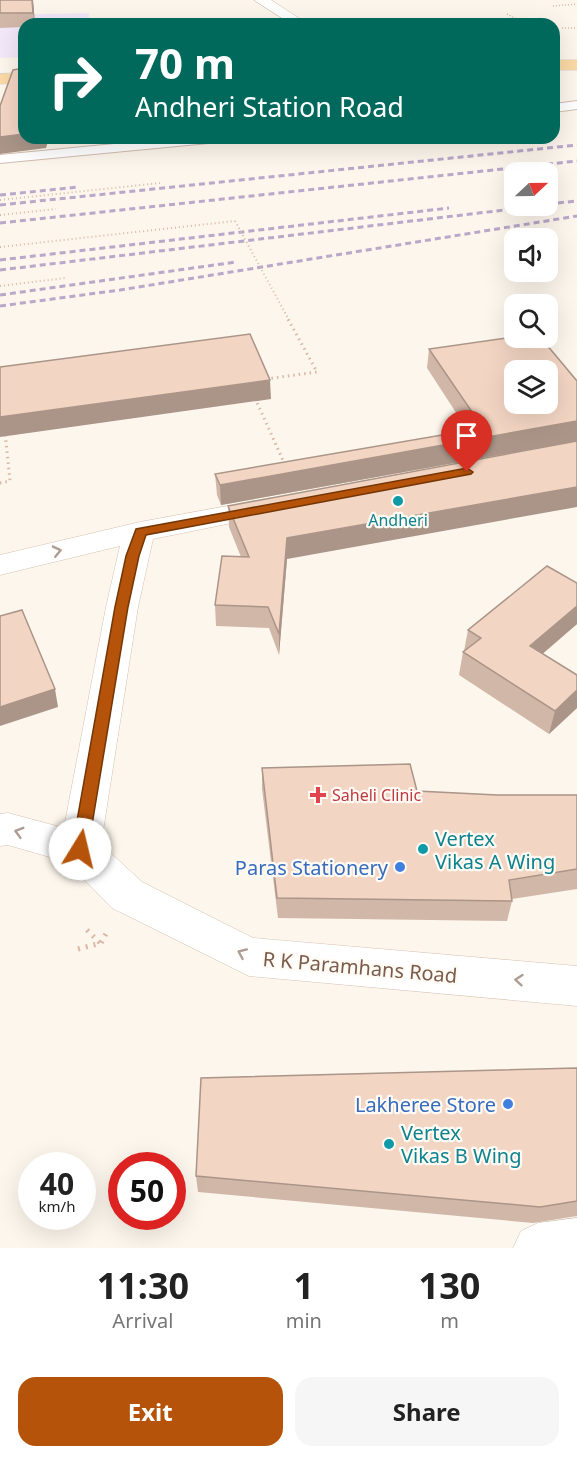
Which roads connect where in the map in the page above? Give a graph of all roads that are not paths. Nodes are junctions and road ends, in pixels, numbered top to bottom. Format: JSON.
{"nodes":[{"id":1,"x":261,"y":0,"type":"edge"},
{"id":2,"x":291,"y":18,"type":"edge"},
{"id":3,"x":577,"y":55,"type":"edge"},
{"id":4,"x":560,"y":56,"type":"edge"},
{"id":5,"x":560,"y":65,"type":"edge"},
{"id":6,"x":577,"y":65,"type":"edge"},
{"id":7,"x":0,"y":68,"type":"edge"},
{"id":8,"x":18,"y":68,"type":"edge"},
{"id":9,"x":18,"y":78,"type":"edge"},
{"id":10,"x":0,"y":79,"type":"edge"},
{"id":11,"x":577,"y":105,"type":"edge"},
{"id":12,"x":560,"y":107,"type":"edge"},
{"id":13,"x":156,"y":144,"type":"edge"},
{"id":14,"x":0,"y":159,"type":"edge"},
{"id":15,"x":292,"y":504,"type":"edge"},
{"id":16,"x":140,"y":532,"type":"junction"},
{"id":17,"x":0,"y":565,"type":"edge"},
{"id":18,"x":0,"y":830,"type":"edge"},
{"id":19,"x":80,"y":849,"type":"junction"},
{"id":20,"x":577,"y":986,"type":"edge"},
{"id":21,"x":577,"y":1243,"type":"edge"},
{"id":22,"x":538,"y":1248,"type":"edge"}],
"edges":[{"from":1,"to":2,"type":"street"},
{"from":3,"to":4,"type":"main road"},
{"from":5,"to":6,"type":"main road"},
{"from":7,"to":8,"type":"main road"},
{"from":9,"to":10,"type":"main road"},
{"from":11,"to":12,"type":"street"},
{"from":13,"to":14,"type":"street"},
{"from":15,"to":16,"type":"main road"},
{"from":17,"to":16,"type":"main road","one_way":true},
{"from":16,"to":19,"type":"main road"},
{"from":19,"to":18,"type":"main road","name":"R K Paramhans Road","one_way":true},
{"from":20,"to":19,"type":"main road","name":"R K Paramhans Road","one_way":true},
{"from":21,"to":22,"type":"street"}]}
